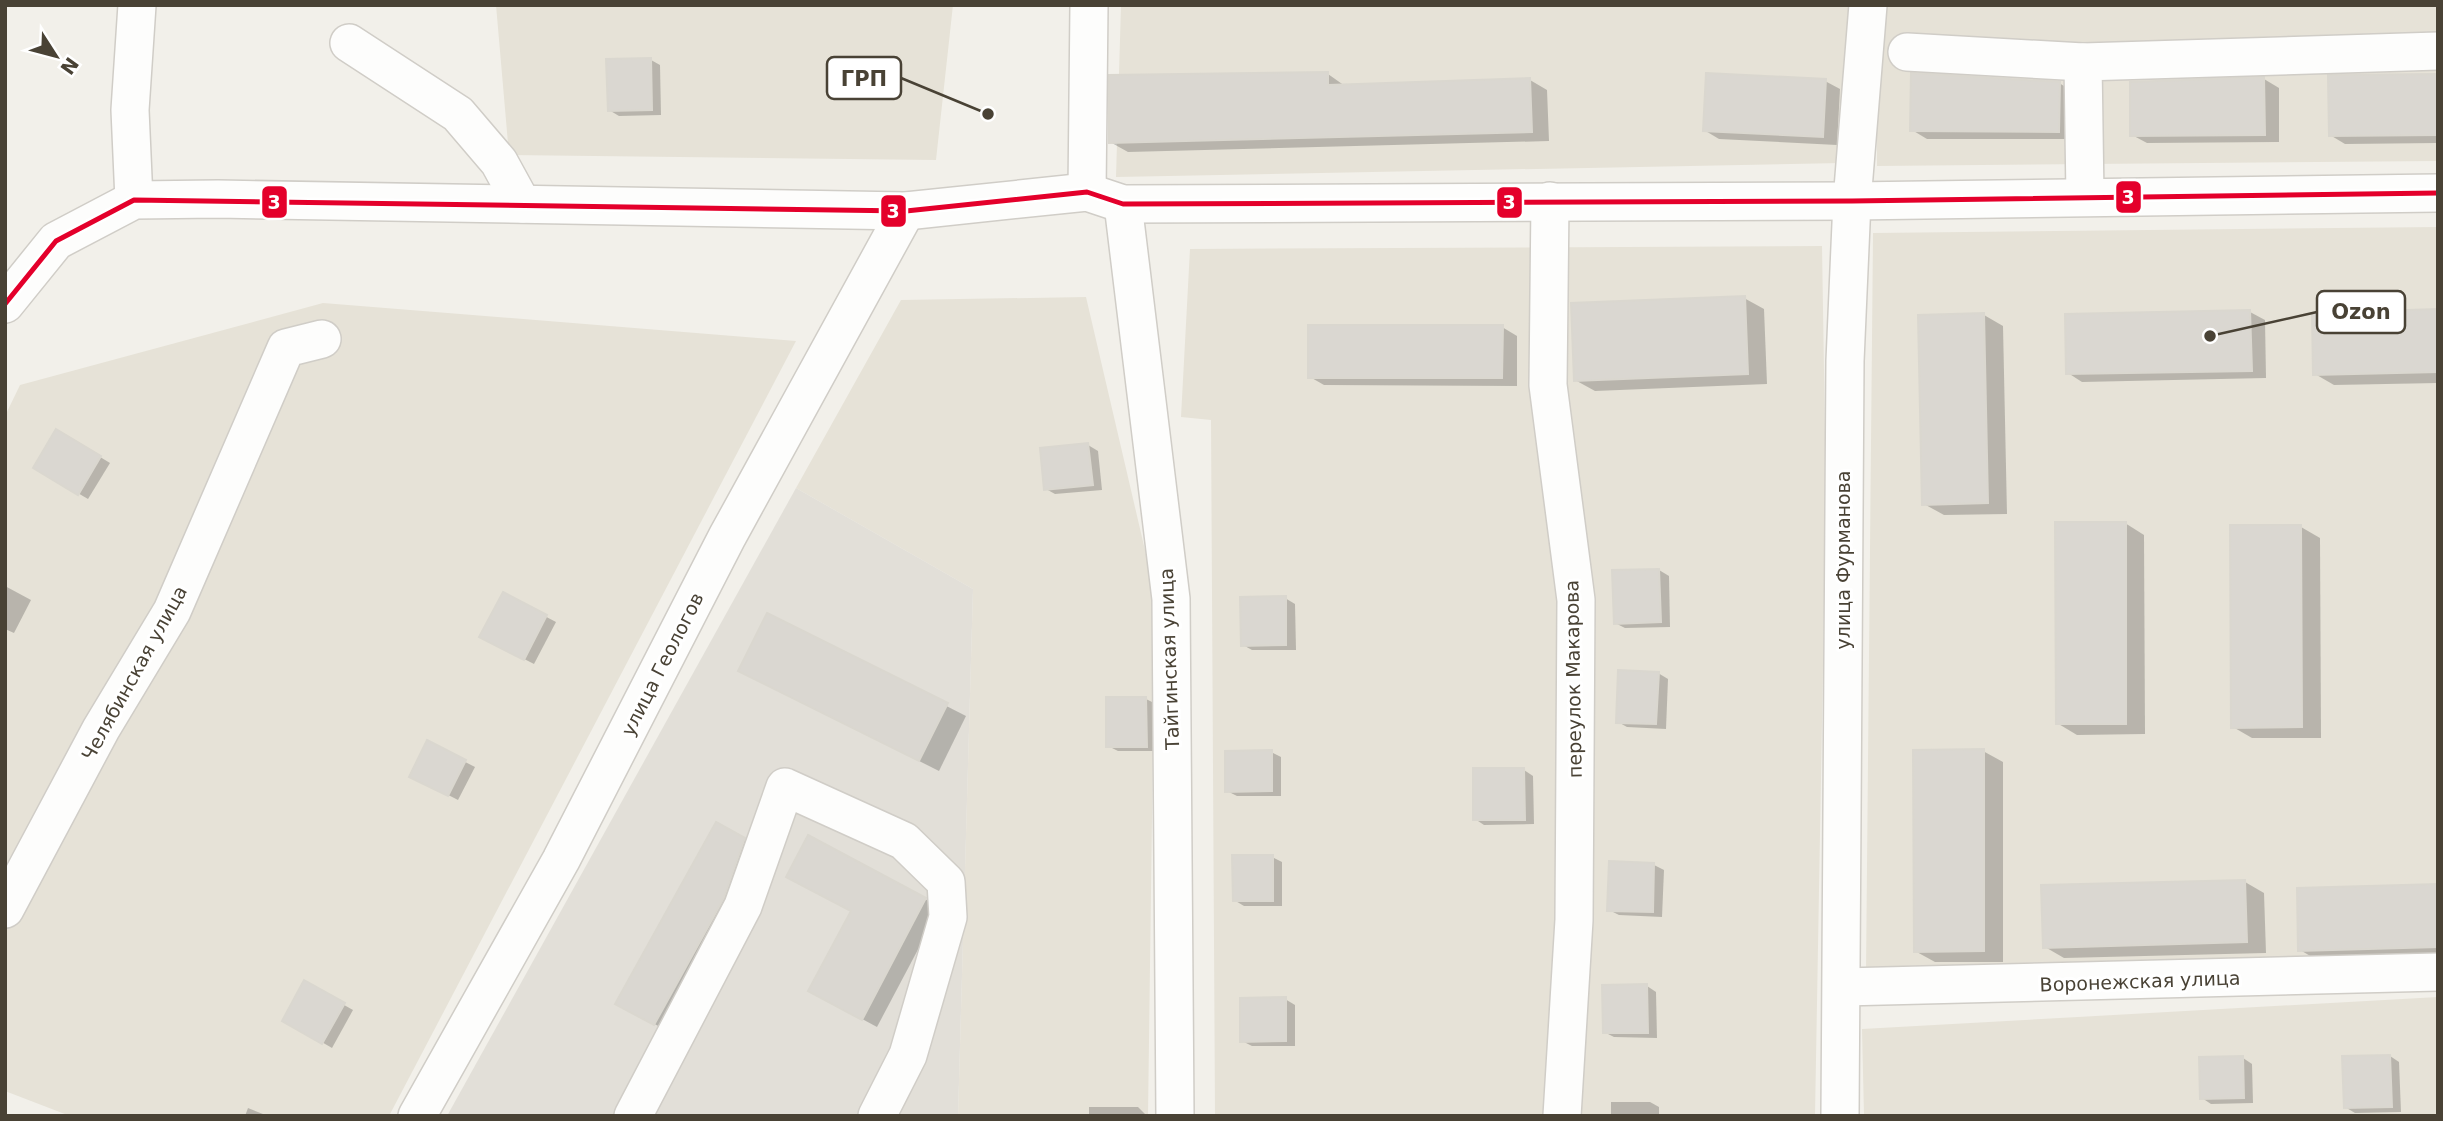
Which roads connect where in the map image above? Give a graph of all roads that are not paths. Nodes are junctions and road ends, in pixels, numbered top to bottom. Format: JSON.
{"nodes":[{"id":1,"x":137,"y":5,"type":"edge"},
{"id":2,"x":1089,"y":5,"type":"edge"},
{"id":3,"x":1868,"y":5,"type":"edge"},
{"id":4,"x":349,"y":43,"type":"dead end"},
{"id":5,"x":2438,"y":51,"type":"edge"},
{"id":6,"x":1907,"y":52,"type":"dead end"},
{"id":7,"x":2083,"y":62,"type":"junction"},
{"id":8,"x":1087,"y":192,"type":"junction"},
{"id":9,"x":2438,"y":192,"type":"edge"},
{"id":10,"x":2085,"y":197,"type":"junction"},
{"id":11,"x":134,"y":200,"type":"junction"},
{"id":12,"x":1550,"y":201,"type":"junction"},
{"id":13,"x":1852,"y":201,"type":"junction"},
{"id":14,"x":522,"y":204,"type":"junction"},
{"id":15,"x":1123,"y":204,"type":"junction"},
{"id":16,"x":906,"y":211,"type":"junction"},
{"id":17,"x":5,"y":304,"type":"edge"},
{"id":18,"x":321,"y":339,"type":"dead end"},
{"id":19,"x":5,"y":909,"type":"edge"},
{"id":20,"x":2438,"y":972,"type":"edge"},
{"id":21,"x":1843,"y":987,"type":"junction"},
{"id":22,"x":417,"y":1116,"type":"edge"},
{"id":23,"x":632,"y":1116,"type":"edge"},
{"id":24,"x":877,"y":1116,"type":"edge"},
{"id":25,"x":1175,"y":1116,"type":"edge"},
{"id":26,"x":1562,"y":1116,"type":"edge"},
{"id":27,"x":1840,"y":1116,"type":"edge"}],
"edges":[{"from":1,"to":11,"type":"street"},
{"from":2,"to":8,"type":"street"},
{"from":3,"to":13,"type":"street","name":"улица Фурманова"},
{"from":4,"to":14,"type":"street"},
{"from":5,"to":7,"type":"street"},
{"from":6,"to":7,"type":"street"},
{"from":7,"to":10,"type":"street"},
{"from":8,"to":15,"type":"street"},
{"from":8,"to":16,"type":"street"},
{"from":9,"to":10,"type":"street"},
{"from":10,"to":13,"type":"street"},
{"from":11,"to":14,"type":"street"},
{"from":11,"to":17,"type":"street"},
{"from":12,"to":13,"type":"street"},
{"from":12,"to":15,"type":"street"},
{"from":12,"to":26,"type":"street","name":"переулок Макарова"},
{"from":13,"to":21,"type":"street","name":"улица Фурманова"},
{"from":14,"to":16,"type":"street"},
{"from":15,"to":25,"type":"street","name":"Тайгинская улица"},
{"from":16,"to":22,"type":"street","name":"улица Геологов"},
{"from":18,"to":19,"type":"street","name":"Челябинская улица"},
{"from":20,"to":21,"type":"street","name":"Воронежская улица"},
{"from":21,"to":27,"type":"street","name":"улица Фурманова"},
{"from":23,"to":24,"type":"street"}]}
